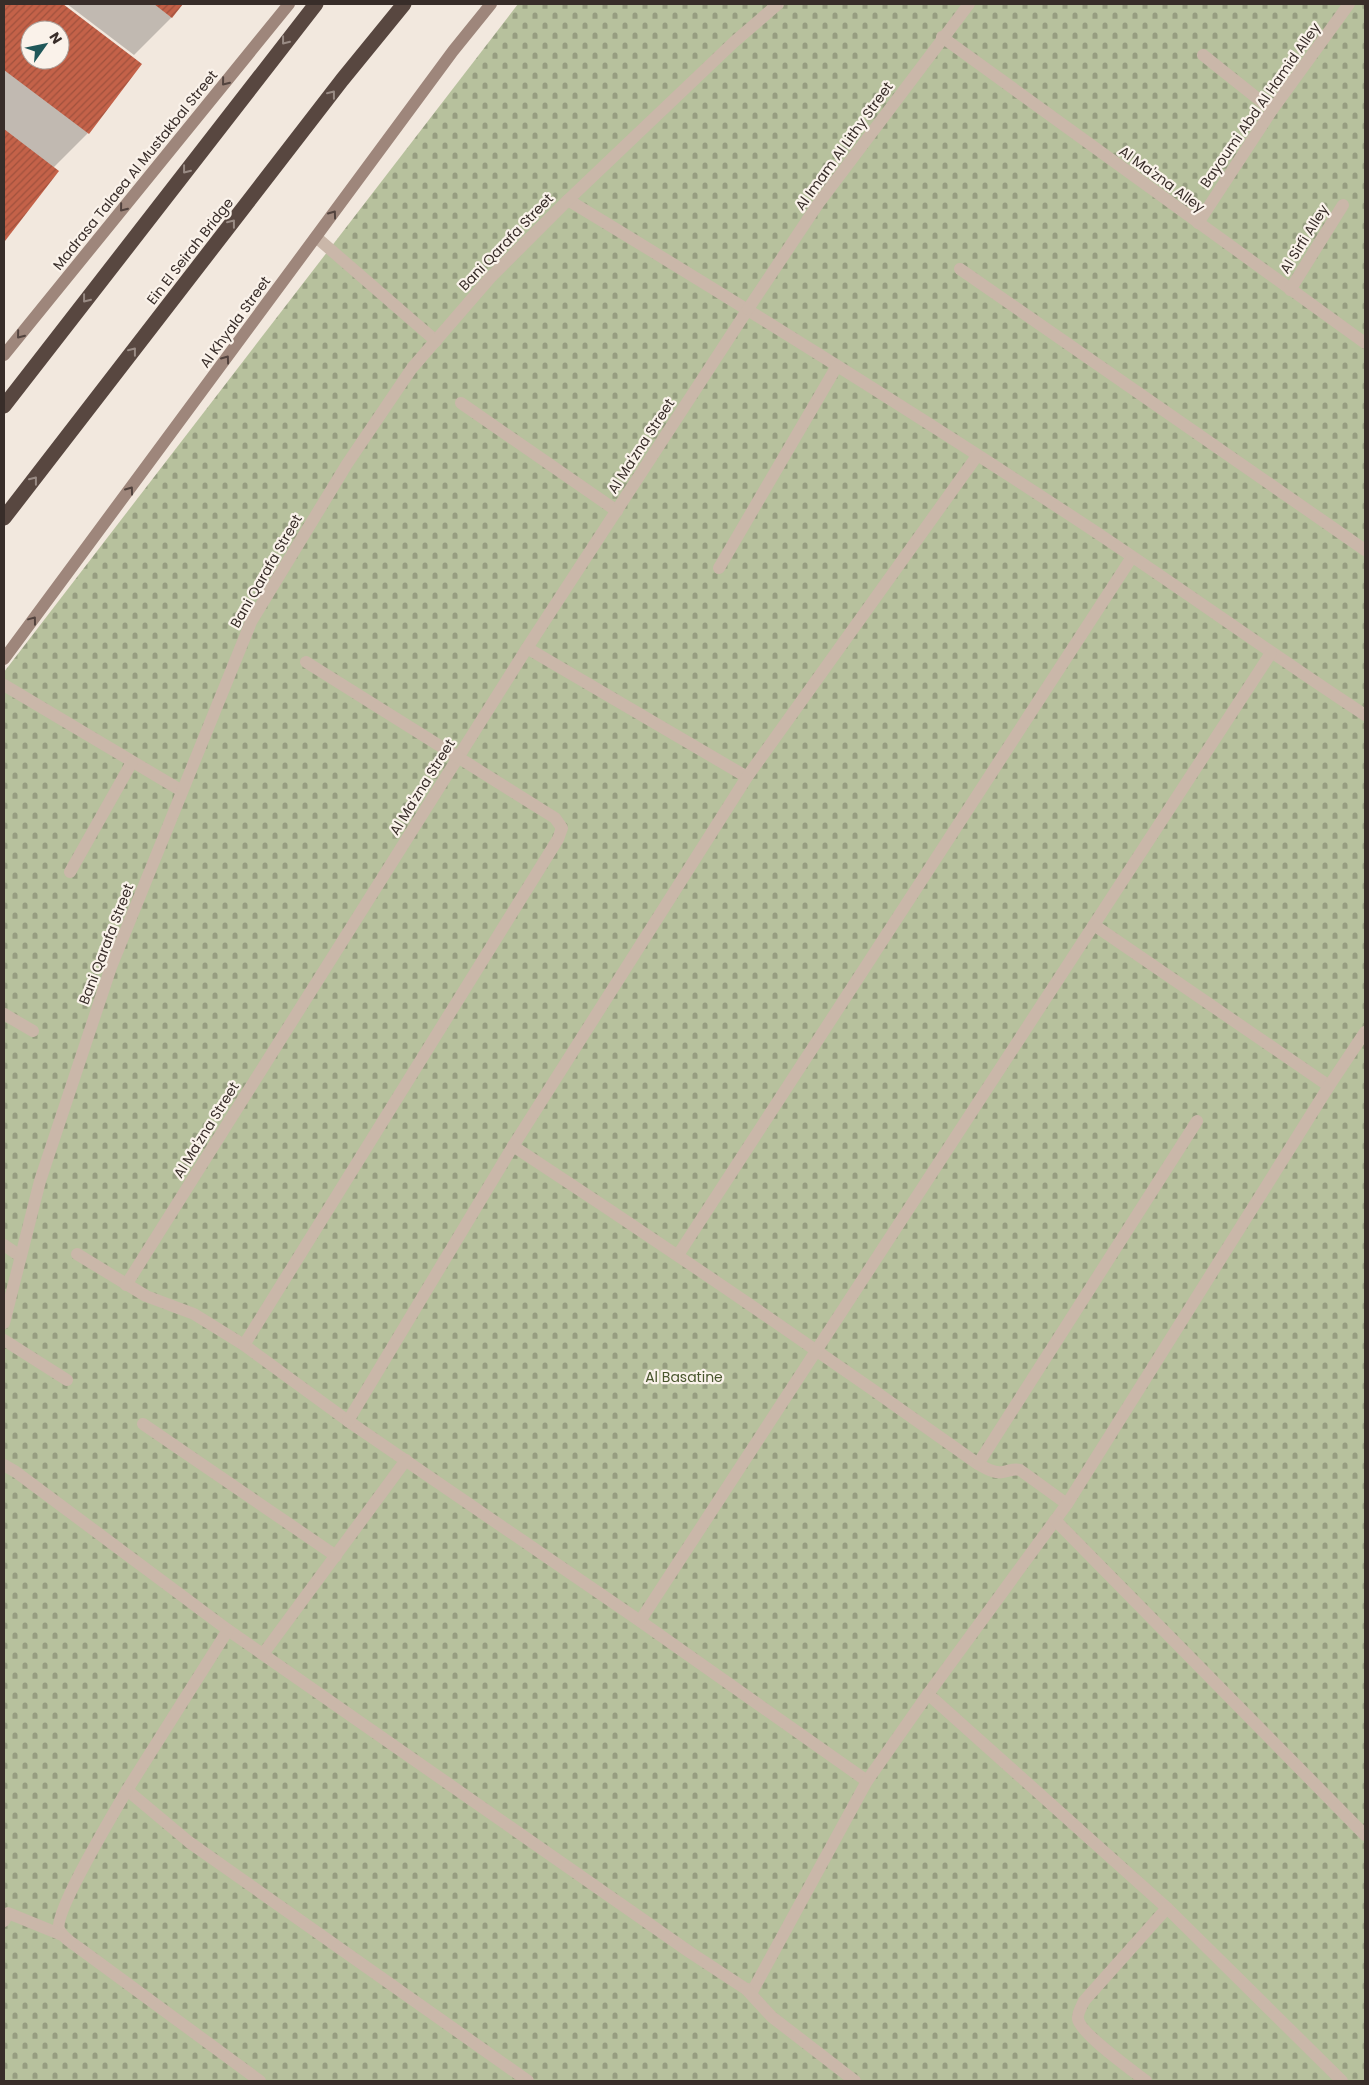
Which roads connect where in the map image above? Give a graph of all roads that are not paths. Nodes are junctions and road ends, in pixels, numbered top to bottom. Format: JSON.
{"nodes":[{"id":1,"x":289,"y":4,"type":"edge"},
{"id":2,"x":316,"y":4,"type":"edge"},
{"id":3,"x":404,"y":4,"type":"edge"},
{"id":4,"x":491,"y":4,"type":"edge"},
{"id":5,"x":969,"y":4,"type":"edge"},
{"id":6,"x":1349,"y":4,"type":"edge"},
{"id":7,"x":774,"y":5,"type":"edge"},
{"id":8,"x":942,"y":37,"type":"junction"},
{"id":9,"x":1203,"y":55,"type":"dead end"},
{"id":10,"x":1272,"y":110,"type":"junction"},
{"id":11,"x":568,"y":200,"type":"junction"},
{"id":12,"x":1343,"y":205,"type":"dead end"},
{"id":13,"x":1198,"y":223,"type":"junction"},
{"id":14,"x":316,"y":237,"type":"junction"},
{"id":15,"x":960,"y":269,"type":"dead end"},
{"id":16,"x":1290,"y":290,"type":"junction"},
{"id":17,"x":748,"y":309,"type":"junction"},
{"id":18,"x":436,"y":341,"type":"junction"},
{"id":19,"x":1365,"y":343,"type":"edge"},
{"id":20,"x":4,"y":355,"type":"edge"},
{"id":21,"x":837,"y":366,"type":"junction"},
{"id":22,"x":461,"y":403,"type":"dead end"},
{"id":23,"x":4,"y":406,"type":"edge"},
{"id":24,"x":977,"y":456,"type":"junction"},
{"id":25,"x":617,"y":511,"type":"junction"},
{"id":26,"x":4,"y":518,"type":"edge"},
{"id":27,"x":1365,"y":550,"type":"edge"},
{"id":28,"x":1132,"y":558,"type":"junction"},
{"id":29,"x":719,"y":568,"type":"dead end"},
{"id":30,"x":527,"y":648,"type":"junction"},
{"id":31,"x":1271,"y":653,"type":"junction"},
{"id":32,"x":4,"y":659,"type":"edge"},
{"id":33,"x":306,"y":662,"type":"dead end"},
{"id":34,"x":4,"y":685,"type":"edge"},
{"id":35,"x":1365,"y":715,"type":"edge"},
{"id":36,"x":458,"y":758,"type":"junction"},
{"id":37,"x":132,"y":762,"type":"junction"},
{"id":38,"x":747,"y":777,"type":"junction"},
{"id":39,"x":182,"y":791,"type":"junction"},
{"id":40,"x":70,"y":872,"type":"dead end"},
{"id":41,"x":1094,"y":925,"type":"junction"},
{"id":42,"x":4,"y":1014,"type":"edge"},
{"id":43,"x":33,"y":1031,"type":"dead end"},
{"id":44,"x":1365,"y":1032,"type":"edge"},
{"id":45,"x":1328,"y":1086,"type":"junction"},
{"id":46,"x":1197,"y":1121,"type":"dead end"},
{"id":47,"x":513,"y":1146,"type":"junction"},
{"id":48,"x":4,"y":1245,"type":"edge"},
{"id":49,"x":77,"y":1254,"type":"dead end"},
{"id":50,"x":678,"y":1254,"type":"junction"},
{"id":51,"x":20,"y":1256,"type":"junction"},
{"id":52,"x":126,"y":1284,"type":"junction"},
{"id":53,"x":4,"y":1323,"type":"edge"},
{"id":54,"x":4,"y":1340,"type":"edge"},
{"id":55,"x":244,"y":1345,"type":"junction"},
{"id":56,"x":816,"y":1349,"type":"junction"},
{"id":57,"x":67,"y":1380,"type":"dead end"},
{"id":58,"x":348,"y":1422,"type":"junction"},
{"id":59,"x":143,"y":1424,"type":"dead end"},
{"id":60,"x":406,"y":1460,"type":"junction"},
{"id":61,"x":978,"y":1464,"type":"junction"},
{"id":62,"x":4,"y":1465,"type":"edge"},
{"id":63,"x":1067,"y":1504,"type":"junction"},
{"id":64,"x":1055,"y":1520,"type":"junction"},
{"id":65,"x":336,"y":1556,"type":"junction"},
{"id":66,"x":640,"y":1621,"type":"junction"},
{"id":67,"x":228,"y":1630,"type":"junction"},
{"id":68,"x":264,"y":1654,"type":"junction"},
{"id":69,"x":928,"y":1694,"type":"junction"},
{"id":70,"x":868,"y":1781,"type":"junction"},
{"id":71,"x":127,"y":1790,"type":"junction"},
{"id":72,"x":1365,"y":1834,"type":"edge"},
{"id":73,"x":1167,"y":1908,"type":"junction"},
{"id":74,"x":4,"y":1921,"type":"edge"},
{"id":75,"x":62,"y":1935,"type":"junction"},
{"id":76,"x":746,"y":1989,"type":"junction"},
{"id":77,"x":260,"y":2081,"type":"edge"},
{"id":78,"x":528,"y":2081,"type":"edge"},
{"id":79,"x":855,"y":2081,"type":"edge"},
{"id":80,"x":1146,"y":2081,"type":"edge"},
{"id":81,"x":1342,"y":2081,"type":"edge"}],
"edges":[{"from":1,"to":20,"type":"street","name":"Madrasa Talaea Al Mustakbal Street","one_way":true},
{"from":2,"to":23,"type":"highway","one_way":true},
{"from":26,"to":3,"type":"highway","name":"Ein El Seirah Bridge","one_way":true},
{"from":14,"to":4,"type":"street","name":"Al Khyala Street","one_way":true},
{"from":5,"to":8,"type":"street","name":"Al Imam Al Lithy Street"},
{"from":6,"to":10,"type":"street","name":"Bayoumi Abd Al Hamid Alley"},
{"from":7,"to":11,"type":"street","name":"Bani Qarafa Street"},
{"from":8,"to":13,"type":"street","name":"Al Ma'zna Alley"},
{"from":8,"to":17,"type":"street","name":"Al Imam Al Lithy Street"},
{"from":9,"to":10,"type":"street"},
{"from":10,"to":13,"type":"street","name":"Bayoumi Abd Al Hamid Alley"},
{"from":11,"to":17,"type":"street"},
{"from":11,"to":18,"type":"street","name":"Bani Qarafa Street"},
{"from":12,"to":16,"type":"street","name":"Al Sirfi Alley"},
{"from":13,"to":16,"type":"street","name":"Al Ma'zna Alley"},
{"from":14,"to":18,"type":"street"},
{"from":32,"to":14,"type":"street","name":"Al Khyala Street","one_way":true},
{"from":15,"to":27,"type":"street"},
{"from":16,"to":19,"type":"street","name":"Al Ma'zna Alley"},
{"from":17,"to":21,"type":"street"},
{"from":17,"to":25,"type":"street","name":"Al Ma'zna Street"},
{"from":18,"to":39,"type":"street","name":"Bani Qarafa Street"},
{"from":21,"to":24,"type":"street"},
{"from":21,"to":29,"type":"street"},
{"from":22,"to":25,"type":"street"},
{"from":24,"to":28,"type":"street"},
{"from":24,"to":38,"type":"street"},
{"from":25,"to":30,"type":"street","name":"Al Ma'zna Street"},
{"from":28,"to":31,"type":"street"},
{"from":28,"to":50,"type":"street"},
{"from":30,"to":36,"type":"street","name":"Al Ma'zna Street"},
{"from":30,"to":38,"type":"street"},
{"from":31,"to":35,"type":"street"},
{"from":31,"to":41,"type":"street"},
{"from":33,"to":36,"type":"street"},
{"from":34,"to":37,"type":"street"},
{"from":36,"to":52,"type":"street","name":"Al Ma'zna Street"},
{"from":36,"to":55,"type":"street"},
{"from":37,"to":39,"type":"street"},
{"from":37,"to":40,"type":"street"},
{"from":38,"to":47,"type":"street"},
{"from":39,"to":51,"type":"street","name":"Bani Qarafa Street"},
{"from":41,"to":45,"type":"street"},
{"from":41,"to":56,"type":"street"},
{"from":42,"to":43,"type":"street"},
{"from":44,"to":45,"type":"street"},
{"from":45,"to":63,"type":"street"},
{"from":46,"to":61,"type":"street"},
{"from":47,"to":50,"type":"street"},
{"from":47,"to":58,"type":"street"},
{"from":48,"to":51,"type":"street"},
{"from":49,"to":52,"type":"street"},
{"from":50,"to":56,"type":"street"},
{"from":51,"to":53,"type":"street","name":"Bani Qarafa Street"},
{"from":52,"to":55,"type":"street"},
{"from":54,"to":57,"type":"street"},
{"from":55,"to":58,"type":"street"},
{"from":56,"to":61,"type":"street"},
{"from":56,"to":66,"type":"street"},
{"from":58,"to":60,"type":"street"},
{"from":59,"to":65,"type":"street"},
{"from":60,"to":65,"type":"street"},
{"from":60,"to":66,"type":"street"},
{"from":61,"to":63,"type":"street"},
{"from":62,"to":67,"type":"street"},
{"from":63,"to":64,"type":"street"},
{"from":64,"to":69,"type":"street"},
{"from":64,"to":72,"type":"street"},
{"from":65,"to":68,"type":"street"},
{"from":66,"to":70,"type":"street"},
{"from":67,"to":68,"type":"street"},
{"from":67,"to":71,"type":"street"},
{"from":68,"to":76,"type":"street"},
{"from":69,"to":70,"type":"street"},
{"from":69,"to":73,"type":"street"},
{"from":70,"to":76,"type":"street"},
{"from":71,"to":75,"type":"street"},
{"from":71,"to":78,"type":"street"},
{"from":73,"to":80,"type":"street"},
{"from":73,"to":81,"type":"street"},
{"from":74,"to":75,"type":"street"},
{"from":75,"to":77,"type":"street"},
{"from":76,"to":79,"type":"street"}]}
